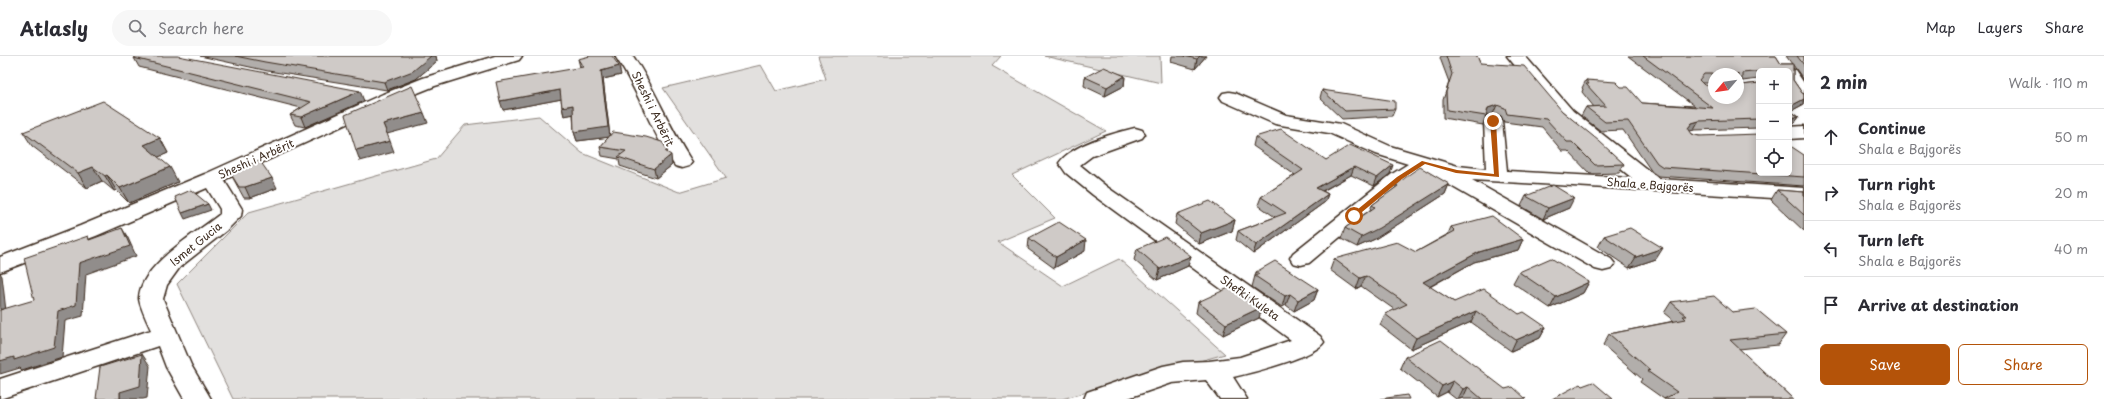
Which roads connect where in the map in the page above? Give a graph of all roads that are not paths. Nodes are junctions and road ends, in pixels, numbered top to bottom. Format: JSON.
{"nodes":[{"id":1,"x":513,"y":56,"type":"edge"},
{"id":2,"x":624,"y":56,"type":"edge"},
{"id":3,"x":1516,"y":56,"type":"edge"},
{"id":4,"x":359,"y":92,"type":"edge"},
{"id":5,"x":1229,"y":97,"type":"dead end"},
{"id":6,"x":389,"y":98,"type":"junction"},
{"id":7,"x":1493,"y":121,"type":"dead end"},
{"id":8,"x":1804,"y":132,"type":"edge"},
{"id":9,"x":1792,"y":133,"type":"edge"},
{"id":10,"x":1135,"y":134,"type":"dead end"},
{"id":11,"x":682,"y":162,"type":"dead end"},
{"id":12,"x":1425,"y":162,"type":"junction"},
{"id":13,"x":1497,"y":176,"type":"junction"},
{"id":14,"x":212,"y":178,"type":"junction"},
{"id":15,"x":1652,"y":184,"type":"junction"},
{"id":16,"x":1804,"y":194,"type":"edge"},
{"id":17,"x":1301,"y":258,"type":"dead end"},
{"id":18,"x":1603,"y":264,"type":"dead end"},
{"id":19,"x":0,"y":265,"type":"edge"},
{"id":20,"x":166,"y":334,"type":"junction"},
{"id":21,"x":1214,"y":371,"type":"junction"},
{"id":22,"x":0,"y":389,"type":"edge"},
{"id":23,"x":198,"y":399,"type":"edge"},
{"id":24,"x":1097,"y":399,"type":"edge"},
{"id":25,"x":1234,"y":399,"type":"edge"}],
"edges":[{"from":1,"to":6,"type":"street","name":"Sheshi i Arbërit"},
{"from":2,"to":11,"type":"street","name":"Sheshi i Arbërit"},
{"from":3,"to":15,"type":"street"},
{"from":4,"to":6,"type":"street"},
{"from":5,"to":12,"type":"street","name":"Shala e Bajgorës"},
{"from":6,"to":14,"type":"street","name":"Sheshi i Arbërit"},
{"from":7,"to":13,"type":"street"},
{"from":8,"to":9,"type":"street"},
{"from":10,"to":21,"type":"street","name":"Shefki Kuleta"},
{"from":12,"to":13,"type":"street","name":"Shala e Bajgorës"},
{"from":12,"to":17,"type":"street"},
{"from":12,"to":18,"type":"street","name":"Shala e Bajgorës"},
{"from":13,"to":15,"type":"street","name":"Shala e Bajgorës"},
{"from":14,"to":19,"type":"street","name":"Sheshi i Arbërit"},
{"from":14,"to":20,"type":"street","name":"Ismet Gucia"},
{"from":15,"to":16,"type":"street","name":"Shala e Bajgorës"},
{"from":20,"to":22,"type":"street"},
{"from":20,"to":23,"type":"street","name":"Ismet Gucia"},
{"from":21,"to":24,"type":"street","name":"Shefki Kuleta"},
{"from":21,"to":25,"type":"street"}]}
